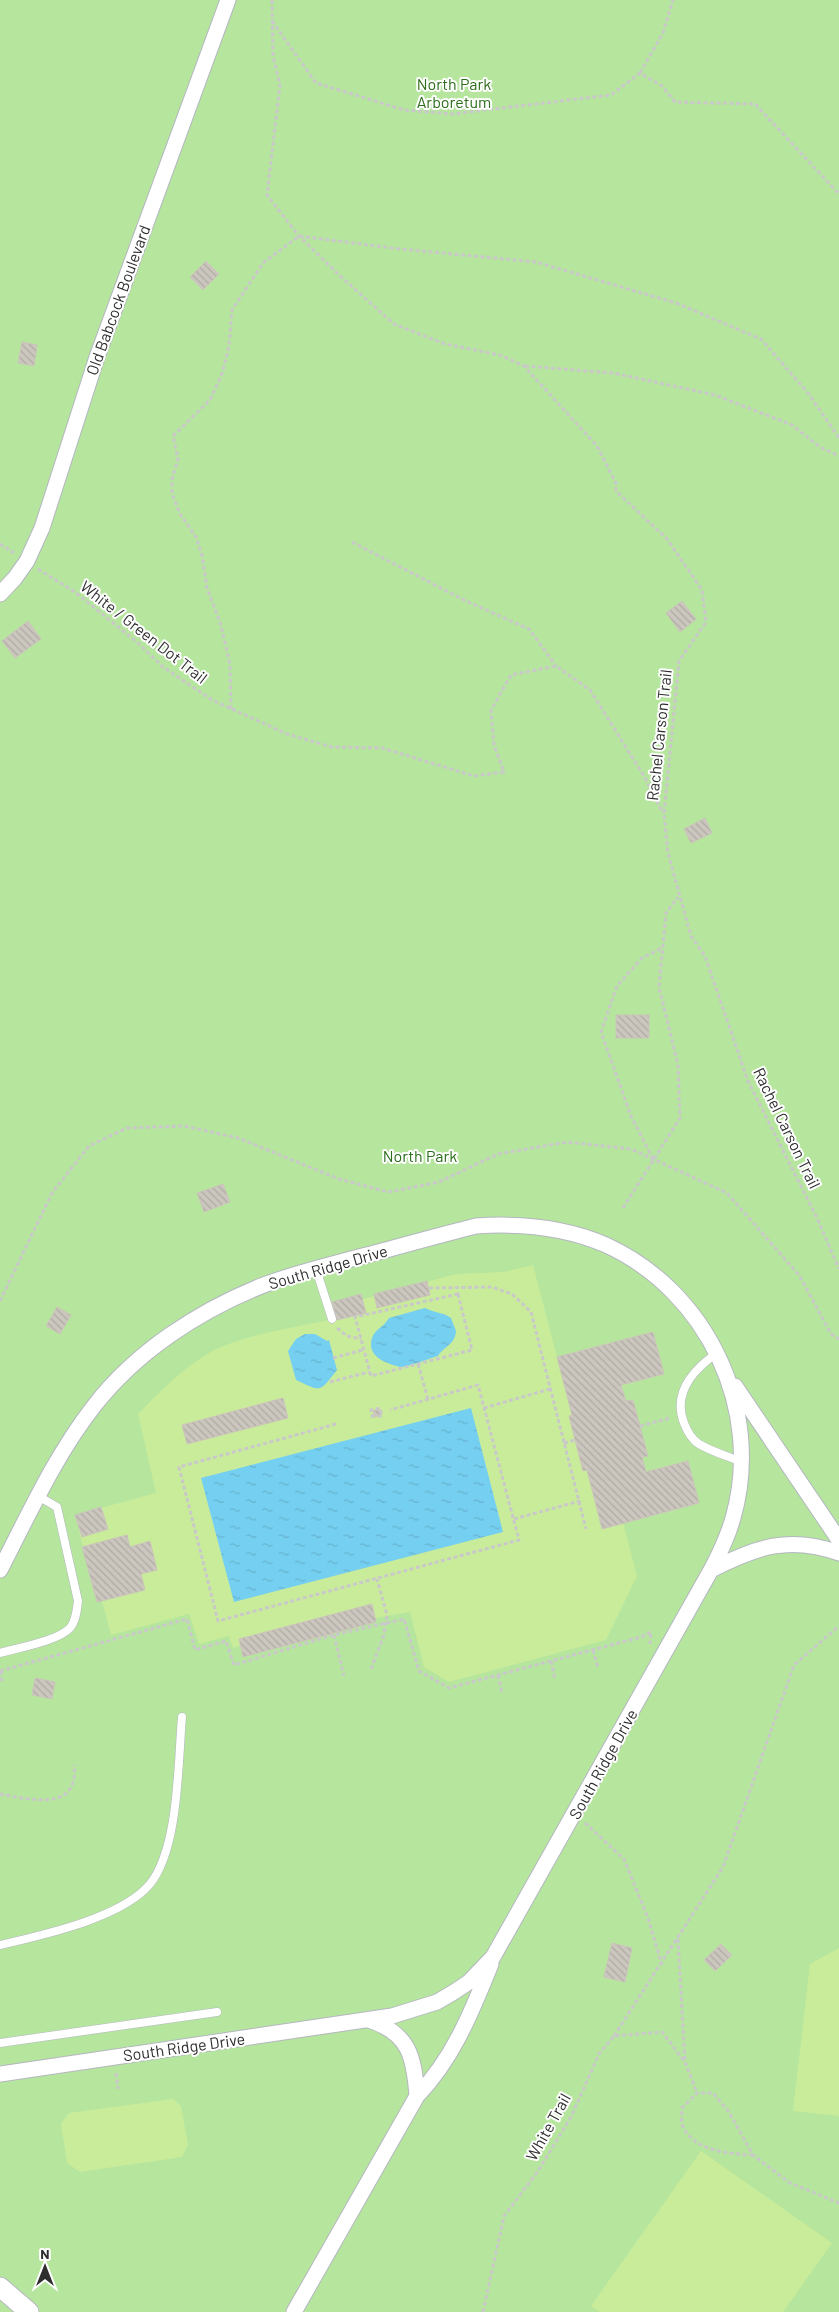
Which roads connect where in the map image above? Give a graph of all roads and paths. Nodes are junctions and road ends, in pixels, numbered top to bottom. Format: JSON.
{"nodes":[{"id":1,"x":228,"y":0,"type":"edge"},
{"id":2,"x":272,"y":0,"type":"edge"},
{"id":3,"x":673,"y":0,"type":"edge"},
{"id":4,"x":272,"y":20,"type":"junction"},
{"id":5,"x":640,"y":73,"type":"junction"},
{"id":6,"x":839,"y":194,"type":"edge"},
{"id":7,"x":300,"y":236,"type":"junction"},
{"id":8,"x":524,"y":366,"type":"junction"},
{"id":9,"x":839,"y":438,"type":"edge"},
{"id":10,"x":839,"y":456,"type":"edge"},
{"id":11,"x":352,"y":542,"type":"dead end"},
{"id":12,"x":0,"y":544,"type":"edge"},
{"id":13,"x":27,"y":561,"type":"junction"},
{"id":14,"x":0,"y":594,"type":"edge"},
{"id":15,"x":556,"y":666,"type":"junction"},
{"id":16,"x":231,"y":709,"type":"junction"},
{"id":17,"x":664,"y":814,"type":"junction"},
{"id":18,"x":678,"y":896,"type":"junction"},
{"id":19,"x":662,"y":948,"type":"junction"},
{"id":20,"x":654,"y":1160,"type":"junction"},
{"id":21,"x":623,"y":1208,"type":"dead end"},
{"id":22,"x":316,"y":1269,"type":"junction"},
{"id":23,"x":839,"y":1269,"type":"edge"},
{"id":24,"x":429,"y":1288,"type":"dead end"},
{"id":25,"x":0,"y":1301,"type":"edge"},
{"id":26,"x":332,"y":1319,"type":"joint"},
{"id":27,"x":361,"y":1339,"type":"junction"},
{"id":28,"x":839,"y":1339,"type":"edge"},
{"id":29,"x":363,"y":1350,"type":"junction"},
{"id":30,"x":717,"y":1353,"type":"junction"},
{"id":31,"x":333,"y":1358,"type":"dead end"},
{"id":32,"x":418,"y":1364,"type":"junction"},
{"id":33,"x":369,"y":1372,"type":"junction"},
{"id":34,"x":727,"y":1374,"type":"junction"},
{"id":35,"x":330,"y":1382,"type":"dead end"},
{"id":36,"x":550,"y":1389,"type":"junction"},
{"id":37,"x":428,"y":1399,"type":"junction"},
{"id":38,"x":484,"y":1408,"type":"junction"},
{"id":39,"x":390,"y":1410,"type":"dead end"},
{"id":40,"x":681,"y":1415,"type":"junction"},
{"id":41,"x":336,"y":1424,"type":"dead end"},
{"id":42,"x":640,"y":1426,"type":"dead end"},
{"id":43,"x":575,"y":1440,"type":"dead end"},
{"id":44,"x":564,"y":1443,"type":"junction"},
{"id":45,"x":742,"y":1462,"type":"junction"},
{"id":46,"x":38,"y":1496,"type":"junction"},
{"id":47,"x":580,"y":1500,"type":"junction"},
{"id":48,"x":514,"y":1519,"type":"junction"},
{"id":49,"x":586,"y":1529,"type":"dead end"},
{"id":50,"x":839,"y":1540,"type":"edge"},
{"id":51,"x":839,"y":1553,"type":"edge"},
{"id":52,"x":0,"y":1570,"type":"edge"},
{"id":53,"x":711,"y":1570,"type":"junction"},
{"id":54,"x":376,"y":1578,"type":"junction"},
{"id":55,"x":386,"y":1623,"type":"junction"},
{"id":56,"x":839,"y":1626,"type":"edge"},
{"id":57,"x":334,"y":1635,"type":"junction"},
{"id":58,"x":650,"y":1643,"type":"dead end"},
{"id":59,"x":593,"y":1650,"type":"junction"},
{"id":60,"x":0,"y":1653,"type":"edge"},
{"id":61,"x":550,"y":1661,"type":"junction"},
{"id":62,"x":598,"y":1668,"type":"dead end"},
{"id":63,"x":371,"y":1669,"type":"dead end"},
{"id":64,"x":0,"y":1671,"type":"edge"},
{"id":65,"x":498,"y":1675,"type":"junction"},
{"id":66,"x":344,"y":1676,"type":"dead end"},
{"id":67,"x":555,"y":1679,"type":"dead end"},
{"id":68,"x":2,"y":1683,"type":"dead end"},
{"id":69,"x":502,"y":1693,"type":"dead end"},
{"id":70,"x":182,"y":1717,"type":"dead end"},
{"id":71,"x":74,"y":1765,"type":"dead end"},
{"id":72,"x":0,"y":1794,"type":"edge"},
{"id":73,"x":575,"y":1814,"type":"junction"},
{"id":74,"x":678,"y":1939,"type":"junction"},
{"id":75,"x":0,"y":1945,"type":"edge"},
{"id":76,"x":494,"y":1957,"type":"junction"},
{"id":77,"x":662,"y":1965,"type":"junction"},
{"id":78,"x":217,"y":2012,"type":"dead end"},
{"id":79,"x":368,"y":2020,"type":"junction"},
{"id":80,"x":614,"y":2036,"type":"junction"},
{"id":81,"x":0,"y":2043,"type":"edge"},
{"id":82,"x":685,"y":2062,"type":"junction"},
{"id":83,"x":116,"y":2073,"type":"dead end"},
{"id":84,"x":0,"y":2074,"type":"edge"},
{"id":85,"x":118,"y":2089,"type":"dead end"},
{"id":86,"x":697,"y":2093,"type":"junction"},
{"id":87,"x":417,"y":2096,"type":"junction"},
{"id":88,"x":753,"y":2156,"type":"junction"},
{"id":89,"x":839,"y":2203,"type":"edge"},
{"id":90,"x":0,"y":2287,"type":"edge"},
{"id":91,"x":29,"y":2312,"type":"edge"},
{"id":92,"x":294,"y":2312,"type":"edge"},
{"id":93,"x":483,"y":2312,"type":"edge"}],
"edges":[{"from":1,"to":13,"type":"street","name":"Old Babcock Boulevard"},
{"from":2,"to":4,"type":"path","name":"Rachel Carson Trail"},
{"from":3,"to":5,"type":"path"},
{"from":4,"to":5,"type":"path"},
{"from":4,"to":7,"type":"path","name":"Rachel Carson Trail"},
{"from":5,"to":6,"type":"path"},
{"from":7,"to":8,"type":"path","name":"Rachel Carson Trail"},
{"from":7,"to":9,"type":"path"},
{"from":7,"to":16,"type":"path"},
{"from":8,"to":10,"type":"path"},
{"from":8,"to":17,"type":"path","name":"Rachel Carson Trail"},
{"from":11,"to":15,"type":"path"},
{"from":12,"to":13,"type":"path","name":"White / Green Dot Trail"},
{"from":13,"to":14,"type":"street","name":"Old Babcock Boulevard"},
{"from":13,"to":16,"type":"path","name":"White / Green Dot Trail"},
{"from":15,"to":16,"type":"path","name":"White / Green Dot Trail"},
{"from":15,"to":17,"type":"path"},
{"from":17,"to":18,"type":"path","name":"Rachel Carson Trail"},
{"from":18,"to":19,"type":"path"},
{"from":18,"to":23,"type":"path","name":"Rachel Carson Trail"},
{"from":19,"to":20,"type":"path"},
{"from":19,"to":20,"type":"path"},
{"from":20,"to":21,"type":"path"},
{"from":20,"to":25,"type":"path"},
{"from":20,"to":28,"type":"path"},
{"from":22,"to":26,"type":"lane"},
{"from":22,"to":30,"type":"street","name":"South Ridge Drive"},
{"from":22,"to":46,"type":"street","name":"South Ridge Drive"},
{"from":24,"to":36,"type":"path"},
{"from":26,"to":27,"type":"path"},
{"from":27,"to":29,"type":"path"},
{"from":27,"to":32,"type":"path"},
{"from":29,"to":31,"type":"path"},
{"from":29,"to":33,"type":"path"},
{"from":30,"to":34,"type":"street","name":"South Ridge Drive"},
{"from":30,"to":40,"type":"lane"},
{"from":32,"to":33,"type":"path"},
{"from":32,"to":37,"type":"path"},
{"from":33,"to":35,"type":"path"},
{"from":34,"to":45,"type":"street","name":"South Ridge Drive"},
{"from":34,"to":50,"type":"street","name":"South Ridge Drive"},
{"from":36,"to":38,"type":"path"},
{"from":36,"to":44,"type":"path"},
{"from":37,"to":38,"type":"path"},
{"from":37,"to":39,"type":"path"},
{"from":38,"to":48,"type":"path"},
{"from":40,"to":42,"type":"path"},
{"from":40,"to":45,"type":"lane"},
{"from":41,"to":54,"type":"path"},
{"from":43,"to":44,"type":"path"},
{"from":44,"to":47,"type":"path"},
{"from":45,"to":53,"type":"street","name":"South Ridge Drive"},
{"from":46,"to":52,"type":"street","name":"South Ridge Drive"},
{"from":46,"to":60,"type":"lane"},
{"from":47,"to":48,"type":"path"},
{"from":47,"to":49,"type":"path"},
{"from":48,"to":54,"type":"path"},
{"from":51,"to":53,"type":"street"},
{"from":53,"to":73,"type":"street","name":"South Ridge Drive"},
{"from":54,"to":55,"type":"path"},
{"from":55,"to":57,"type":"path"},
{"from":55,"to":63,"type":"path"},
{"from":55,"to":65,"type":"path"},
{"from":56,"to":74,"type":"path","name":"White Trail"},
{"from":57,"to":64,"type":"path"},
{"from":57,"to":66,"type":"path"},
{"from":58,"to":59,"type":"path"},
{"from":59,"to":61,"type":"path"},
{"from":59,"to":62,"type":"path"},
{"from":61,"to":65,"type":"path"},
{"from":61,"to":67,"type":"path"},
{"from":64,"to":68,"type":"path"},
{"from":65,"to":69,"type":"path"},
{"from":70,"to":75,"type":"lane"},
{"from":71,"to":72,"type":"path"},
{"from":73,"to":76,"type":"street","name":"South Ridge Drive"},
{"from":73,"to":77,"type":"path"},
{"from":74,"to":77,"type":"path","name":"White Trail"},
{"from":74,"to":82,"type":"path"},
{"from":76,"to":79,"type":"street","name":"South Ridge Drive"},
{"from":76,"to":87,"type":"street","name":"South Ridge Drive"},
{"from":77,"to":80,"type":"path","name":"White Trail"},
{"from":78,"to":81,"type":"lane"},
{"from":79,"to":84,"type":"street","name":"South Ridge Drive"},
{"from":79,"to":87,"type":"street"},
{"from":80,"to":82,"type":"path"},
{"from":80,"to":93,"type":"path","name":"White Trail"},
{"from":82,"to":86,"type":"path"},
{"from":83,"to":85,"type":"path"},
{"from":86,"to":88,"type":"path"},
{"from":86,"to":88,"type":"path"},
{"from":87,"to":92,"type":"street","name":"South Ridge Drive"},
{"from":88,"to":89,"type":"path"},
{"from":90,"to":91,"type":"street"}]}
